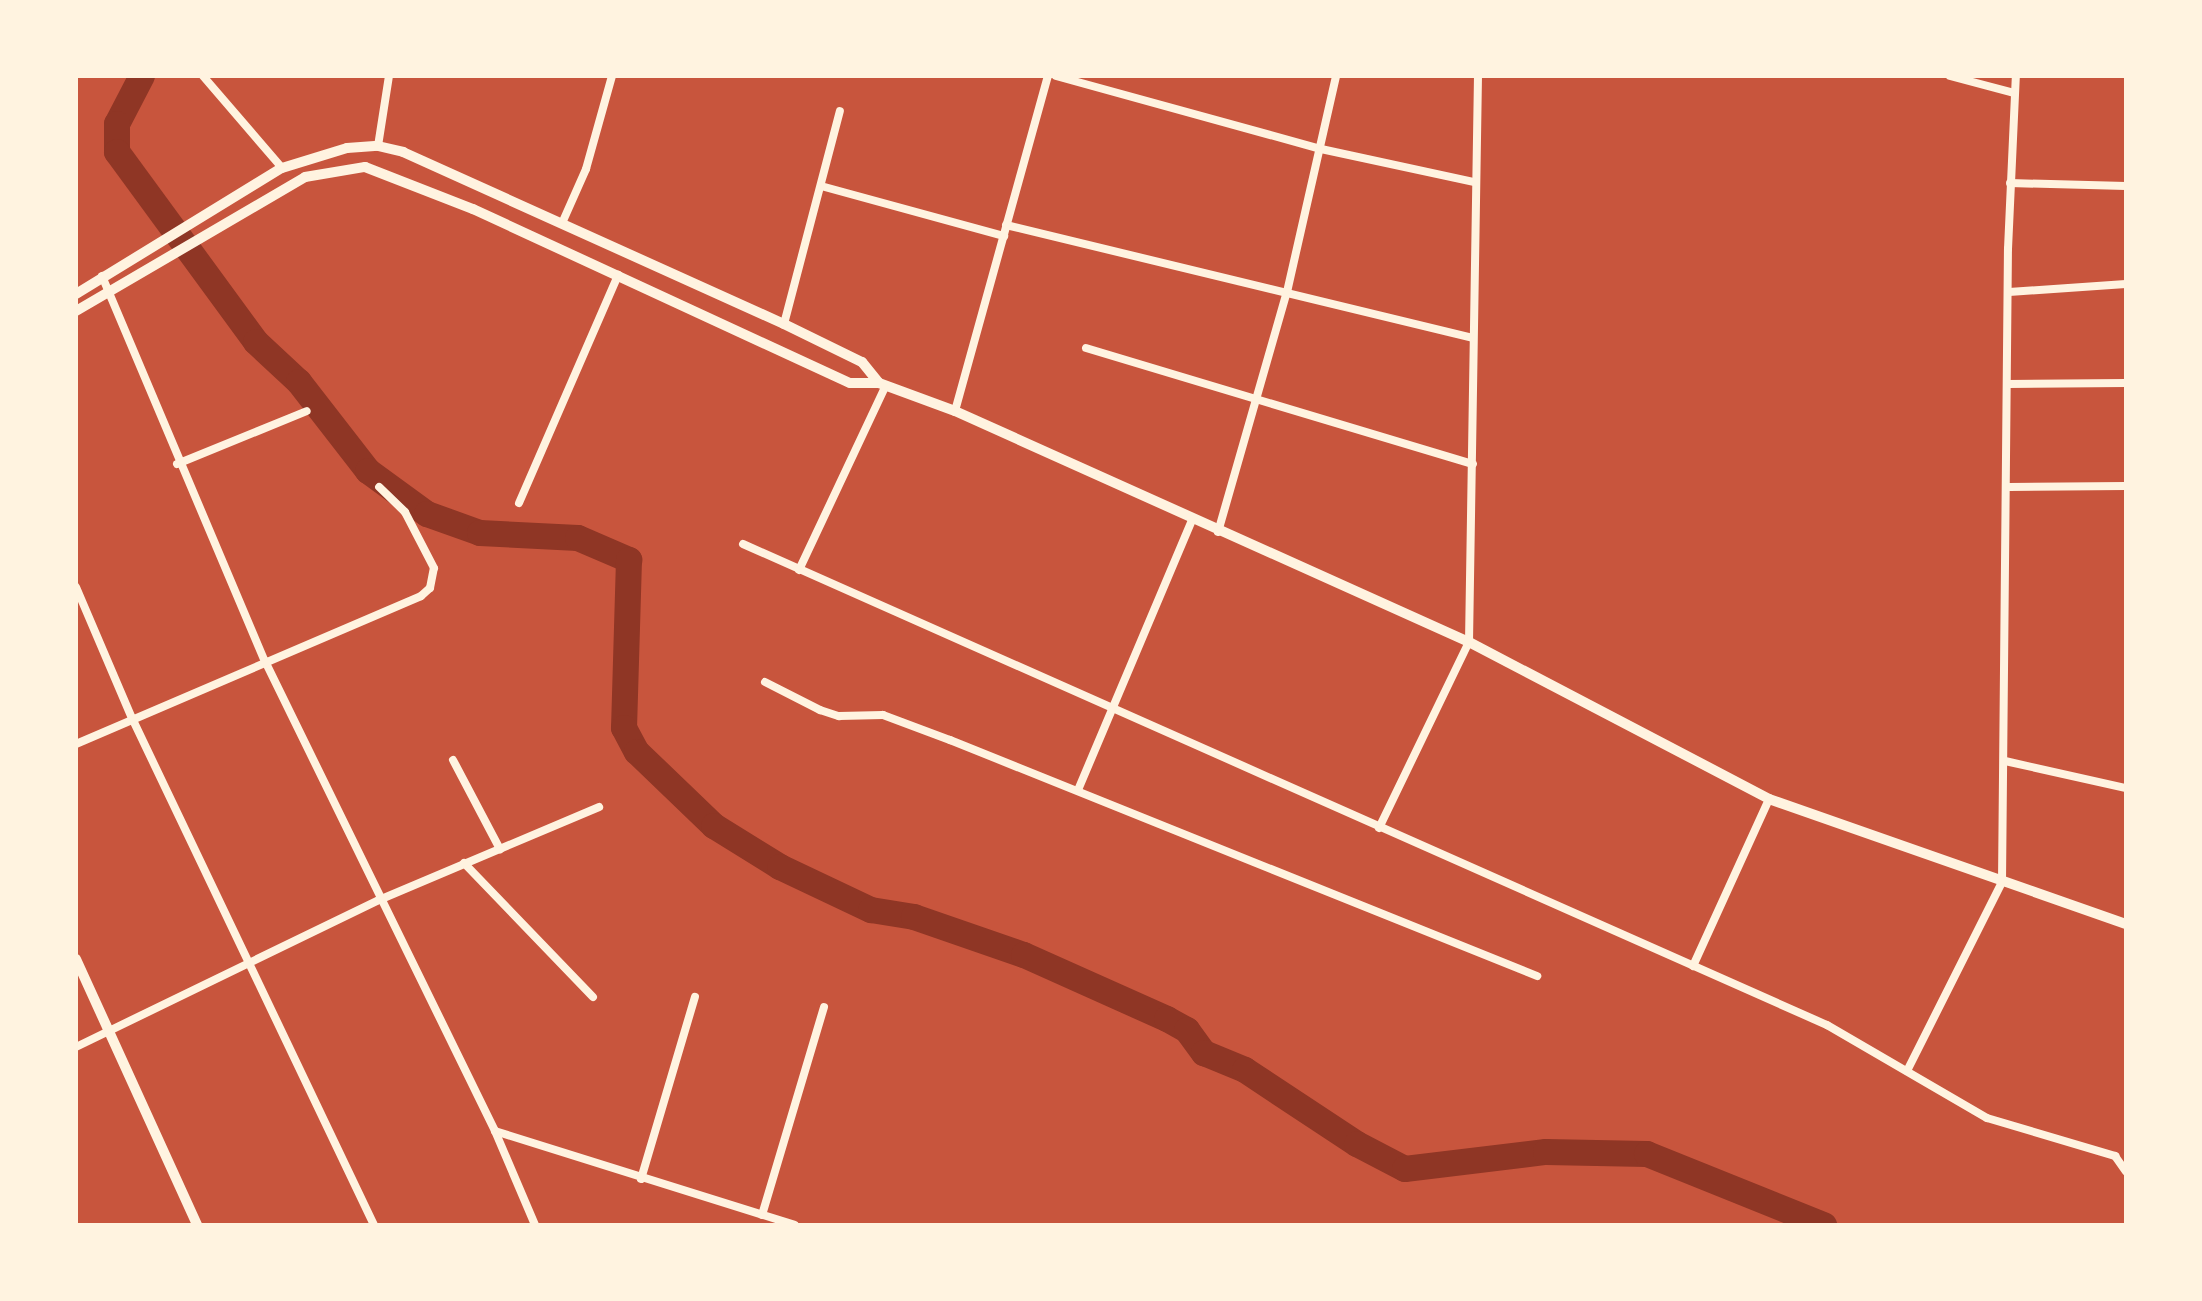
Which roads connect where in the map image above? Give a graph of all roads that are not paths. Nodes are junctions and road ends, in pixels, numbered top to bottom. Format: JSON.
{"nodes":[{"id":1,"x":206,"y":76,"type":"edge"},
{"id":2,"x":389,"y":76,"type":"edge"},
{"id":3,"x":612,"y":76,"type":"edge"},
{"id":4,"x":1048,"y":76,"type":"edge"},
{"id":5,"x":1056,"y":76,"type":"edge"},
{"id":6,"x":1336,"y":76,"type":"edge"},
{"id":7,"x":1478,"y":76,"type":"edge"},
{"id":8,"x":1950,"y":76,"type":"edge"},
{"id":9,"x":2016,"y":76,"type":"edge"},
{"id":10,"x":2014,"y":93,"type":"junction"},
{"id":11,"x":840,"y":111,"type":"dead end"},
{"id":12,"x":378,"y":146,"type":"junction"},
{"id":13,"x":1321,"y":149,"type":"junction"},
{"id":14,"x":282,"y":168,"type":"junction"},
{"id":15,"x":1474,"y":182,"type":"junction"},
{"id":16,"x":2010,"y":183,"type":"junction"},
{"id":17,"x":821,"y":186,"type":"junction"},
{"id":18,"x":2126,"y":186,"type":"edge"},
{"id":19,"x":563,"y":221,"type":"junction"},
{"id":20,"x":1006,"y":225,"type":"junction"},
{"id":21,"x":1004,"y":236,"type":"junction"},
{"id":22,"x":618,"y":275,"type":"junction"},
{"id":23,"x":102,"y":276,"type":"junction"},
{"id":24,"x":2126,"y":284,"type":"edge"},
{"id":25,"x":108,"y":292,"type":"junction"},
{"id":26,"x":1287,"y":292,"type":"junction"},
{"id":27,"x":2009,"y":292,"type":"junction"},
{"id":28,"x":76,"y":294,"type":"edge"},
{"id":29,"x":76,"y":311,"type":"edge"},
{"id":30,"x":784,"y":324,"type":"junction"},
{"id":31,"x":1472,"y":338,"type":"junction"},
{"id":32,"x":1086,"y":348,"type":"dead end"},
{"id":33,"x":2126,"y":383,"type":"edge"},
{"id":34,"x":883,"y":384,"type":"junction"},
{"id":35,"x":2008,"y":384,"type":"junction"},
{"id":36,"x":1259,"y":399,"type":"junction"},
{"id":37,"x":307,"y":411,"type":"dead end"},
{"id":38,"x":955,"y":411,"type":"junction"},
{"id":39,"x":177,"y":464,"type":"junction"},
{"id":40,"x":1473,"y":464,"type":"junction"},
{"id":41,"x":2126,"y":486,"type":"edge"},
{"id":42,"x":379,"y":487,"type":"dead end"},
{"id":43,"x":2009,"y":487,"type":"junction"},
{"id":44,"x":519,"y":503,"type":"dead end"},
{"id":45,"x":1192,"y":520,"type":"junction"},
{"id":46,"x":1218,"y":532,"type":"junction"},
{"id":47,"x":743,"y":544,"type":"dead end"},
{"id":48,"x":799,"y":570,"type":"junction"},
{"id":49,"x":76,"y":587,"type":"edge"},
{"id":50,"x":1469,"y":642,"type":"junction"},
{"id":51,"x":265,"y":661,"type":"junction"},
{"id":52,"x":765,"y":682,"type":"dead end"},
{"id":53,"x":1113,"y":711,"type":"junction"},
{"id":54,"x":132,"y":718,"type":"junction"},
{"id":55,"x":76,"y":744,"type":"edge"},
{"id":56,"x":453,"y":760,"type":"dead end"},
{"id":57,"x":2005,"y":761,"type":"junction"},
{"id":58,"x":2126,"y":788,"type":"edge"},
{"id":59,"x":1078,"y":790,"type":"junction"},
{"id":60,"x":1769,"y":799,"type":"junction"},
{"id":61,"x":599,"y":807,"type":"dead end"},
{"id":62,"x":1379,"y":828,"type":"junction"},
{"id":63,"x":500,"y":849,"type":"junction"},
{"id":64,"x":464,"y":863,"type":"junction"},
{"id":65,"x":2002,"y":882,"type":"junction"},
{"id":66,"x":379,"y":900,"type":"junction"},
{"id":67,"x":2126,"y":924,"type":"edge"},
{"id":68,"x":76,"y":959,"type":"edge"},
{"id":69,"x":251,"y":962,"type":"junction"},
{"id":70,"x":1693,"y":966,"type":"junction"},
{"id":71,"x":1537,"y":976,"type":"dead end"},
{"id":72,"x":593,"y":997,"type":"dead end"},
{"id":73,"x":695,"y":997,"type":"dead end"},
{"id":74,"x":824,"y":1007,"type":"dead end"},
{"id":75,"x":109,"y":1032,"type":"junction"},
{"id":76,"x":76,"y":1047,"type":"edge"},
{"id":77,"x":1907,"y":1071,"type":"junction"},
{"id":78,"x":495,"y":1131,"type":"junction"},
{"id":79,"x":2126,"y":1172,"type":"edge"},
{"id":80,"x":641,"y":1179,"type":"junction"},
{"id":81,"x":762,"y":1215,"type":"junction"},
{"id":82,"x":776,"y":1219,"type":"junction"},
{"id":83,"x":197,"y":1225,"type":"edge"},
{"id":84,"x":374,"y":1225,"type":"edge"},
{"id":85,"x":535,"y":1225,"type":"edge"},
{"id":86,"x":762,"y":1225,"type":"edge"},
{"id":87,"x":795,"y":1225,"type":"edge"}],
"edges":[{"from":1,"to":14,"type":"street"},
{"from":2,"to":12,"type":"street"},
{"from":3,"to":19,"type":"street"},
{"from":4,"to":20,"type":"street"},
{"from":5,"to":13,"type":"street"},
{"from":6,"to":13,"type":"street"},
{"from":7,"to":15,"type":"street"},
{"from":8,"to":10,"type":"street"},
{"from":9,"to":10,"type":"street"},
{"from":10,"to":16,"type":"street"},
{"from":11,"to":17,"type":"street"},
{"from":12,"to":14,"type":"street"},
{"from":12,"to":19,"type":"street"},
{"from":13,"to":15,"type":"street"},
{"from":13,"to":26,"type":"street"},
{"from":14,"to":23,"type":"street"},
{"from":15,"to":31,"type":"street"},
{"from":16,"to":18,"type":"street"},
{"from":16,"to":27,"type":"street"},
{"from":17,"to":21,"type":"street"},
{"from":17,"to":30,"type":"street"},
{"from":19,"to":30,"type":"street"},
{"from":20,"to":21,"type":"street"},
{"from":20,"to":26,"type":"street"},
{"from":21,"to":38,"type":"street"},
{"from":22,"to":25,"type":"street"},
{"from":22,"to":34,"type":"street"},
{"from":22,"to":44,"type":"street"},
{"from":23,"to":25,"type":"street"},
{"from":23,"to":28,"type":"street"},
{"from":24,"to":27,"type":"street"},
{"from":25,"to":29,"type":"street"},
{"from":25,"to":39,"type":"street"},
{"from":26,"to":31,"type":"street"},
{"from":26,"to":36,"type":"street"},
{"from":27,"to":35,"type":"street"},
{"from":30,"to":34,"type":"street"},
{"from":31,"to":40,"type":"street"},
{"from":32,"to":36,"type":"street"},
{"from":33,"to":35,"type":"street"},
{"from":34,"to":38,"type":"street"},
{"from":34,"to":48,"type":"street"},
{"from":35,"to":43,"type":"street"},
{"from":36,"to":40,"type":"street"},
{"from":36,"to":46,"type":"street"},
{"from":37,"to":39,"type":"street"},
{"from":38,"to":45,"type":"street"},
{"from":39,"to":51,"type":"street"},
{"from":40,"to":50,"type":"street"},
{"from":41,"to":43,"type":"street"},
{"from":42,"to":51,"type":"street"},
{"from":43,"to":57,"type":"street"},
{"from":45,"to":46,"type":"street"},
{"from":45,"to":53,"type":"street"},
{"from":46,"to":50,"type":"street"},
{"from":47,"to":48,"type":"street"},
{"from":48,"to":53,"type":"street"},
{"from":49,"to":54,"type":"street"},
{"from":50,"to":60,"type":"street"},
{"from":50,"to":62,"type":"street"},
{"from":51,"to":54,"type":"street"},
{"from":51,"to":66,"type":"street"},
{"from":52,"to":59,"type":"street"},
{"from":53,"to":59,"type":"street"},
{"from":53,"to":62,"type":"street"},
{"from":54,"to":55,"type":"street"},
{"from":54,"to":69,"type":"street"},
{"from":56,"to":63,"type":"street"},
{"from":57,"to":58,"type":"street"},
{"from":57,"to":65,"type":"street"},
{"from":59,"to":71,"type":"street"},
{"from":60,"to":65,"type":"street"},
{"from":60,"to":70,"type":"street"},
{"from":61,"to":63,"type":"street"},
{"from":62,"to":70,"type":"street"},
{"from":63,"to":64,"type":"street"},
{"from":64,"to":66,"type":"street"},
{"from":64,"to":72,"type":"street"},
{"from":65,"to":67,"type":"street"},
{"from":65,"to":77,"type":"street"},
{"from":66,"to":69,"type":"street"},
{"from":66,"to":78,"type":"street"},
{"from":68,"to":75,"type":"street"},
{"from":69,"to":75,"type":"street"},
{"from":69,"to":84,"type":"street"},
{"from":70,"to":77,"type":"street"},
{"from":73,"to":80,"type":"street"},
{"from":74,"to":81,"type":"street"},
{"from":75,"to":76,"type":"street"},
{"from":75,"to":83,"type":"street"},
{"from":77,"to":79,"type":"street"},
{"from":78,"to":80,"type":"street"},
{"from":78,"to":85,"type":"street"},
{"from":80,"to":81,"type":"street"},
{"from":81,"to":82,"type":"street"},
{"from":82,"to":86,"type":"street"},
{"from":82,"to":87,"type":"street"}]}
